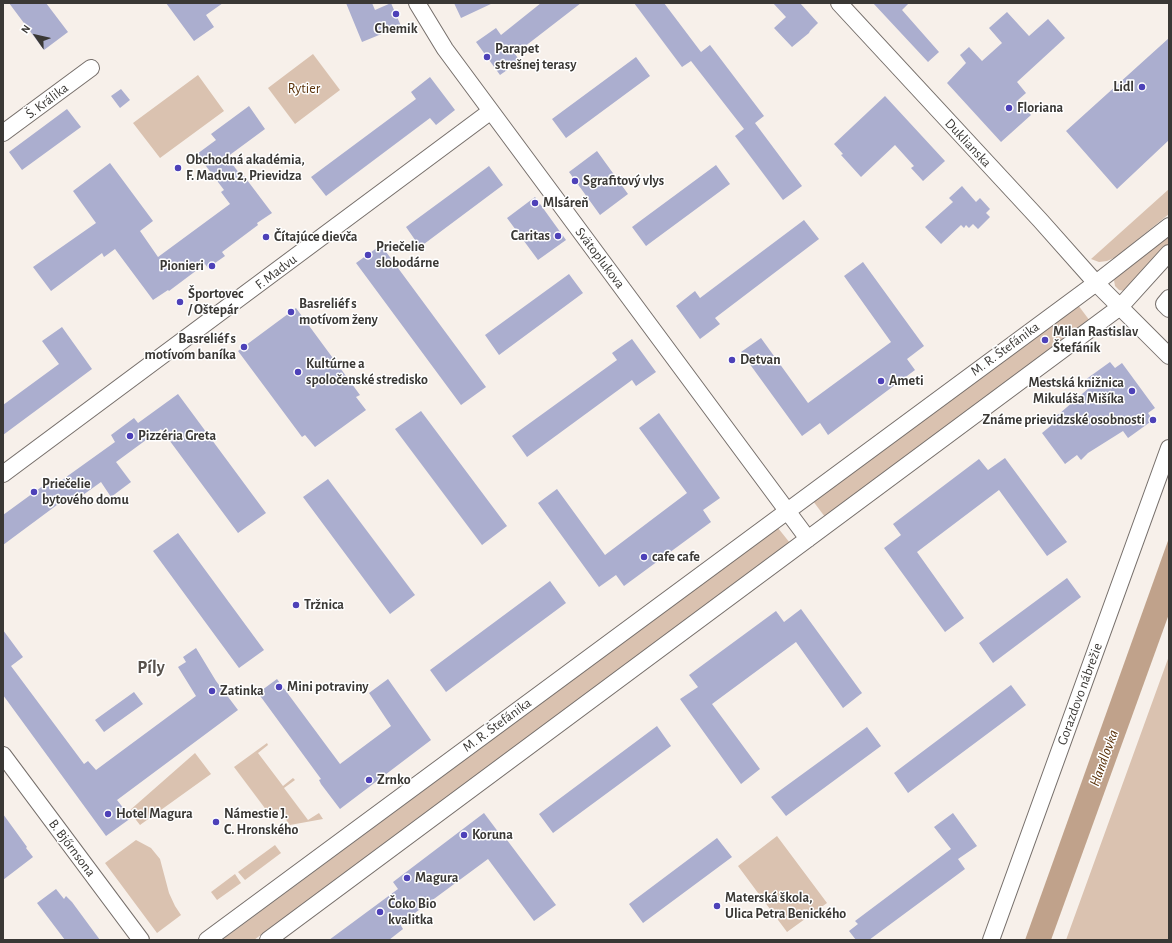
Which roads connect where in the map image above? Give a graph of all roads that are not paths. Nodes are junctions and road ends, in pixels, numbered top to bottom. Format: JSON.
{"nodes":[{"id":1,"x":416,"y":3,"type":"edge"},
{"id":2,"x":839,"y":3,"type":"edge"},
{"id":3,"x":90,"y":68,"type":"dead end"},
{"id":4,"x":491,"y":112,"type":"junction"},
{"id":5,"x":3,"y":133,"type":"edge"},
{"id":6,"x":1169,"y":226,"type":"edge"},
{"id":7,"x":1169,"y":253,"type":"edge"},
{"id":8,"x":1096,"y":283,"type":"junction"},
{"id":9,"x":1169,"y":298,"type":"edge"},
{"id":10,"x":1120,"y":307,"type":"junction"},
{"id":11,"x":1169,"y":309,"type":"edge"},
{"id":12,"x":1169,"y":356,"type":"edge"},
{"id":13,"x":1169,"y":448,"type":"edge"},
{"id":14,"x":3,"y":474,"type":"edge"},
{"id":15,"x":787,"y":511,"type":"junction"},
{"id":16,"x":808,"y":539,"type":"junction"},
{"id":17,"x":3,"y":755,"type":"edge"},
{"id":18,"x":141,"y":940,"type":"edge"},
{"id":19,"x":207,"y":940,"type":"edge"},
{"id":20,"x":268,"y":940,"type":"edge"},
{"id":21,"x":991,"y":940,"type":"edge"}],
"edges":[{"from":1,"to":4,"type":"street","name":"Svätoplukova"},
{"from":2,"to":8,"type":"street","name":"Duklianska"},
{"from":3,"to":5,"type":"street","name":"Š. Králika"},
{"from":4,"to":14,"type":"street","name":"F. Madvu"},
{"from":4,"to":15,"type":"street","name":"Svätoplukova"},
{"from":6,"to":8,"type":"street","name":"M. R. Štefánika"},
{"from":7,"to":10,"type":"street"},
{"from":8,"to":10,"type":"street"},
{"from":8,"to":15,"type":"street","name":"M. R. Štefánika"},
{"from":9,"to":11,"type":"street"},
{"from":10,"to":12,"type":"street"},
{"from":10,"to":16,"type":"street"},
{"from":13,"to":21,"type":"street","name":"Gorazdovo nábrežie"},
{"from":15,"to":16,"type":"street"},
{"from":15,"to":19,"type":"street","name":"M. R. Štefánika"},
{"from":16,"to":20,"type":"street"},
{"from":17,"to":18,"type":"street","name":"B. Bjőrnsona"}]}
